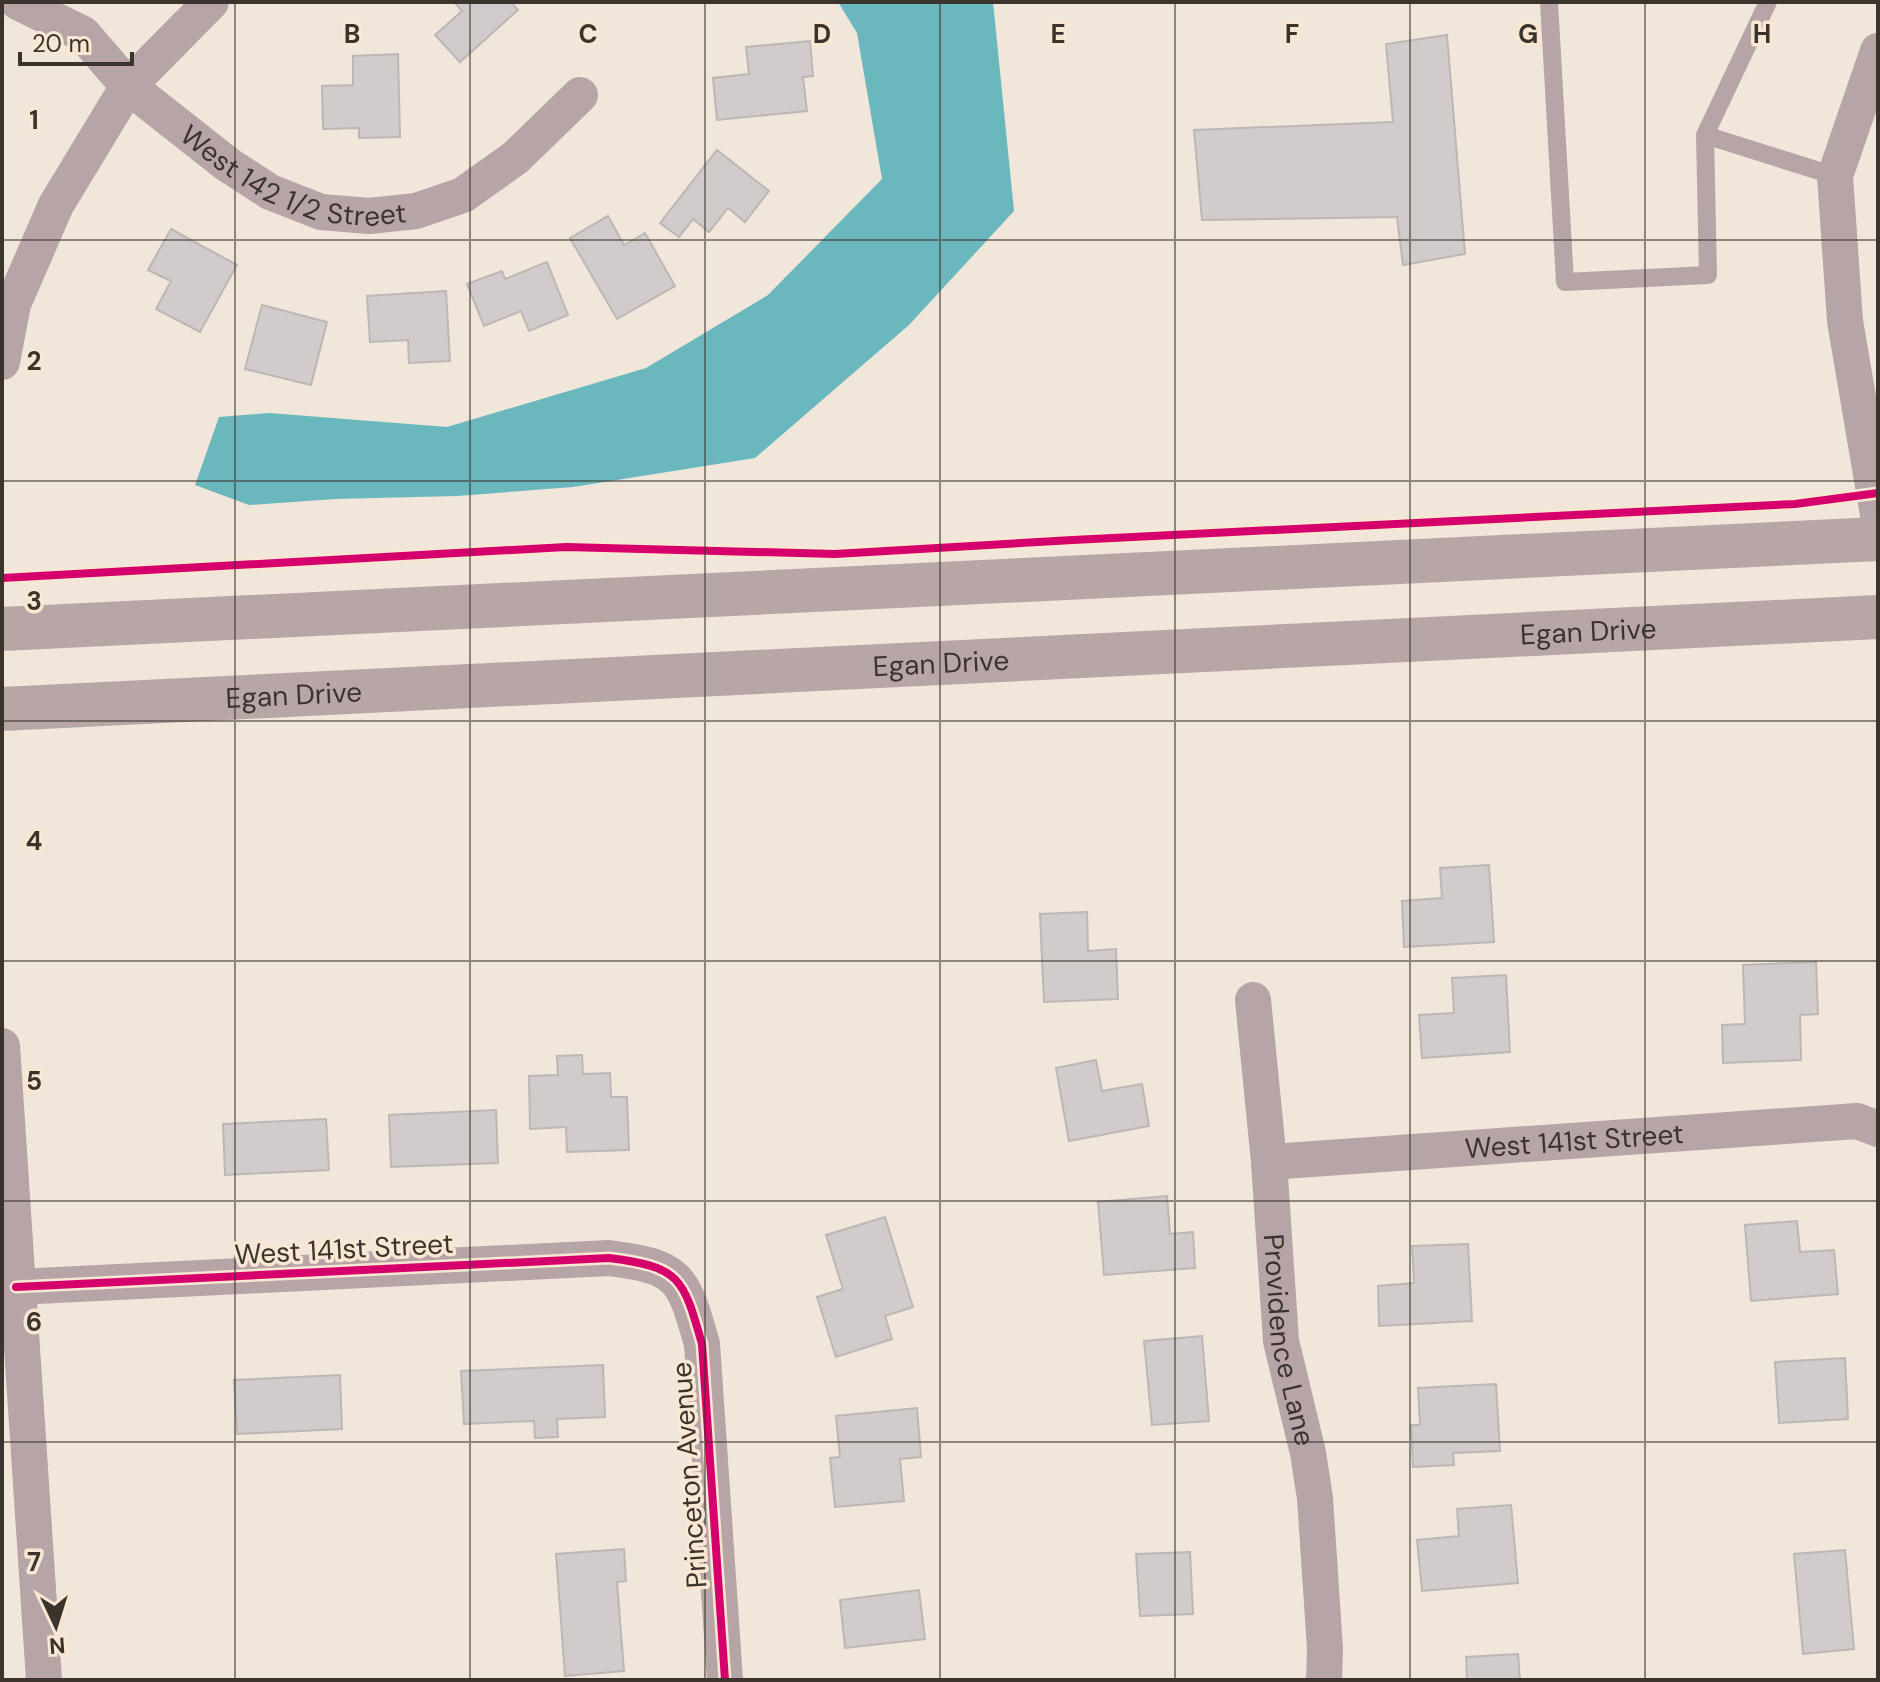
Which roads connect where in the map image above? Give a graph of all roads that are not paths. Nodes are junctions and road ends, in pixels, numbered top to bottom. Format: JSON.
{"nodes":[{"id":1,"x":18,"y":2,"type":"edge"},
{"id":2,"x":211,"y":2,"type":"edge"},
{"id":3,"x":1549,"y":2,"type":"edge"},
{"id":4,"x":1768,"y":2,"type":"edge"},
{"id":5,"x":1878,"y":51,"type":"edge"},
{"id":6,"x":128,"y":86,"type":"junction"},
{"id":7,"x":580,"y":95,"type":"dead end"},
{"id":8,"x":1705,"y":135,"type":"junction"},
{"id":9,"x":1835,"y":176,"type":"junction"},
{"id":10,"x":2,"y":362,"type":"edge"},
{"id":11,"x":1878,"y":515,"type":"edge"},
{"id":12,"x":1878,"y":539,"type":"edge"},
{"id":13,"x":1878,"y":617,"type":"edge"},
{"id":14,"x":2,"y":629,"type":"edge"},
{"id":15,"x":2,"y":709,"type":"edge"},
{"id":16,"x":1253,"y":1000,"type":"dead end"},
{"id":17,"x":2,"y":1046,"type":"edge"},
{"id":18,"x":1878,"y":1129,"type":"edge"},
{"id":19,"x":1269,"y":1162,"type":"junction"},
{"id":20,"x":672,"y":1274,"type":"joint"},
{"id":21,"x":16,"y":1287,"type":"junction"},
{"id":22,"x":44,"y":1680,"type":"edge"},
{"id":23,"x":725,"y":1680,"type":"edge"},
{"id":24,"x":1324,"y":1680,"type":"edge"}],
"edges":[{"from":1,"to":6,"type":"street","name":"West 142 1/2 Street"},
{"from":2,"to":6,"type":"street"},
{"from":3,"to":8,"type":"lane"},
{"from":4,"to":8,"type":"lane"},
{"from":5,"to":9,"type":"street"},
{"from":6,"to":7,"type":"street","name":"West 142 1/2 Street"},
{"from":6,"to":10,"type":"street"},
{"from":8,"to":9,"type":"lane"},
{"from":9,"to":11,"type":"street"},
{"from":12,"to":14,"type":"highway"},
{"from":13,"to":15,"type":"highway","name":"Egan Drive"},
{"from":16,"to":19,"type":"street","name":"Providence Lane"},
{"from":17,"to":21,"type":"street"},
{"from":18,"to":19,"type":"street","name":"West 141st Street"},
{"from":19,"to":24,"type":"street","name":"Providence Lane"},
{"from":20,"to":21,"type":"street","name":"West 141st Street"},
{"from":20,"to":23,"type":"street","name":"Princeton Avenue"},
{"from":21,"to":22,"type":"street"}]}
